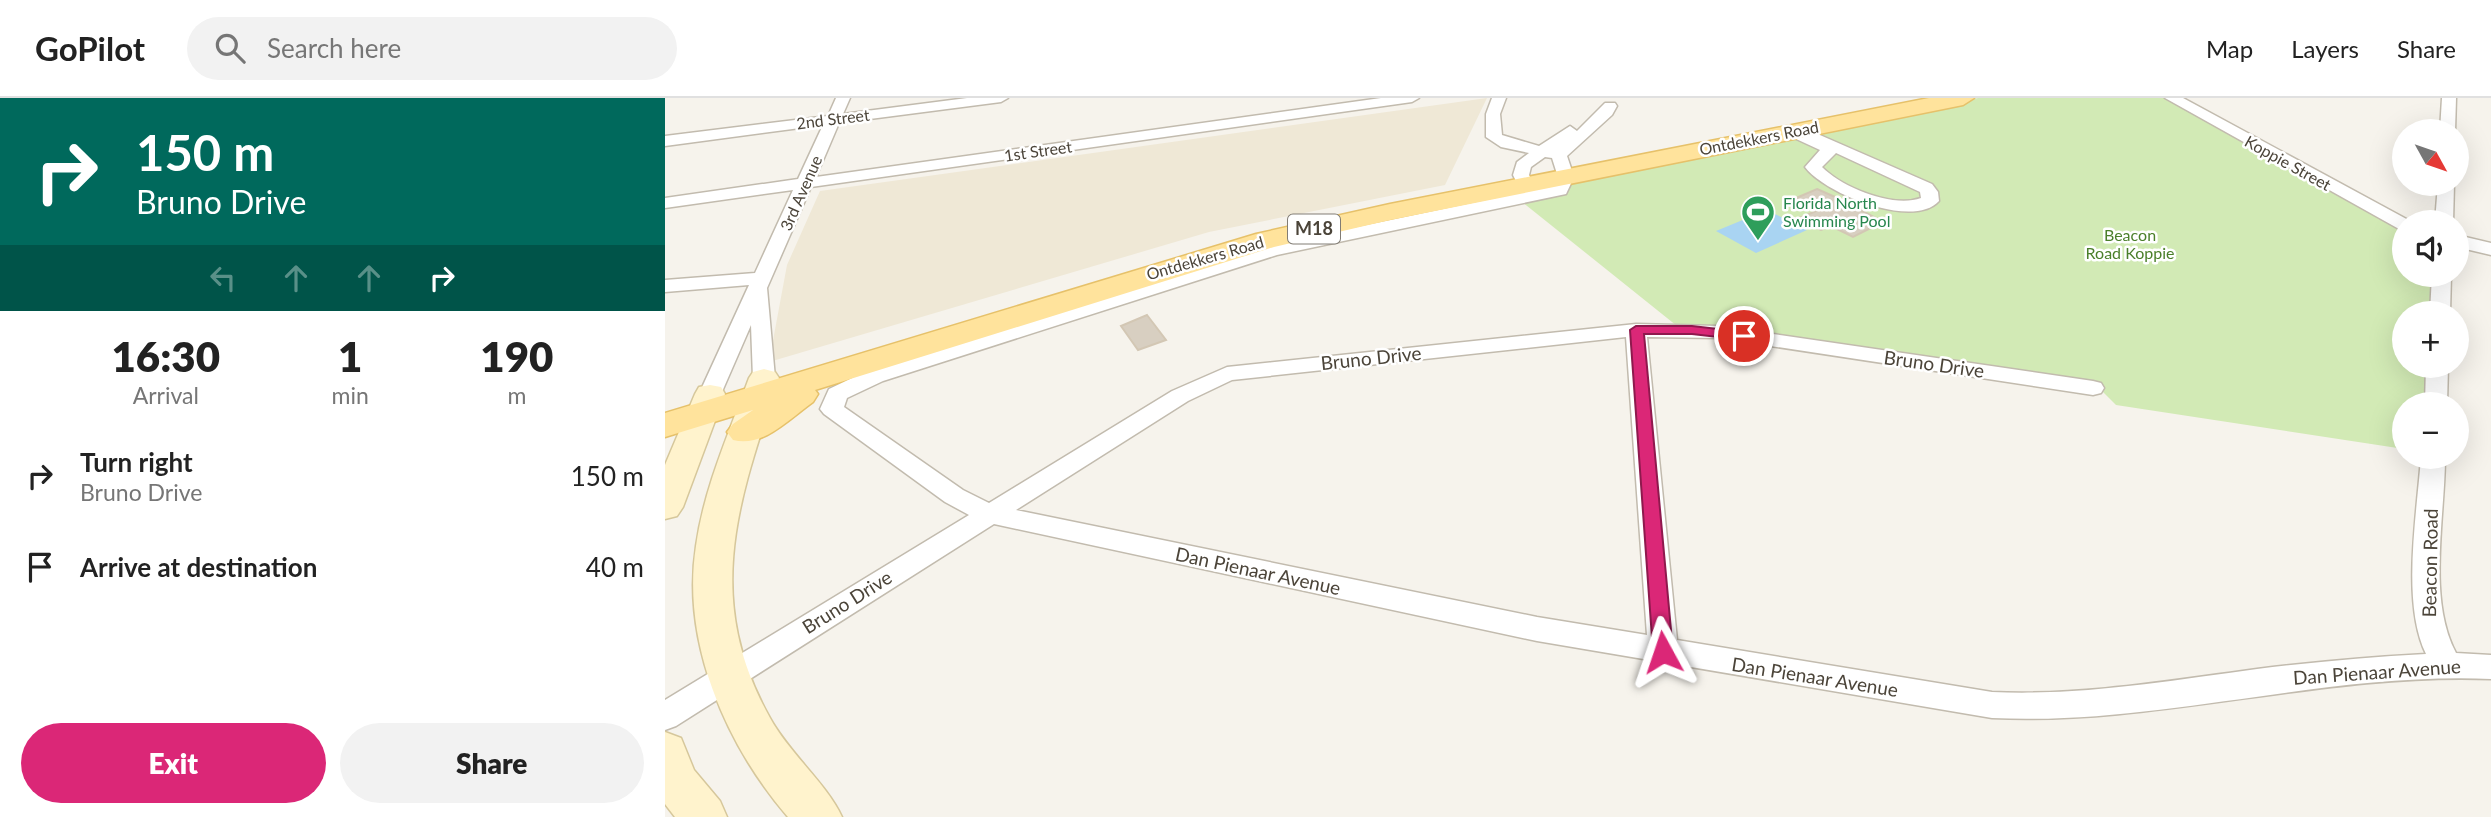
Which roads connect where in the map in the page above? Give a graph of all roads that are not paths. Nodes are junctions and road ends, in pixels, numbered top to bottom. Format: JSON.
{"nodes":[{"id":1,"x":843,"y":98,"type":"edge"},
{"id":2,"x":1001,"y":98,"type":"edge"},
{"id":3,"x":1412,"y":98,"type":"edge"},
{"id":4,"x":1499,"y":98,"type":"edge"},
{"id":5,"x":1918,"y":98,"type":"edge"},
{"id":6,"x":1963,"y":98,"type":"edge"},
{"id":7,"x":2172,"y":98,"type":"edge"},
{"id":8,"x":2449,"y":98,"type":"edge"},
{"id":9,"x":1615,"y":102,"type":"edge"},
{"id":10,"x":1493,"y":114,"type":"junction"},
{"id":11,"x":834,"y":119,"type":"junction"},
{"id":12,"x":2448,"y":119,"type":"edge"},
{"id":13,"x":1793,"y":131,"type":"junction"},
{"id":14,"x":665,"y":141,"type":"edge"},
{"id":15,"x":1542,"y":151,"type":"junction"},
{"id":16,"x":1563,"y":166,"type":"junction"},
{"id":17,"x":1523,"y":175,"type":"junction"},
{"id":18,"x":806,"y":184,"type":"junction"},
{"id":19,"x":665,"y":203,"type":"edge"},
{"id":20,"x":2392,"y":218,"type":"edge"},
{"id":21,"x":2469,"y":244,"type":"edge"},
{"id":22,"x":2491,"y":249,"type":"edge"},
{"id":23,"x":760,"y":283,"type":"junction"},
{"id":24,"x":665,"y":286,"type":"edge"},
{"id":25,"x":1636,"y":330,"type":"junction"},
{"id":26,"x":841,"y":371,"type":"junction"},
{"id":27,"x":762,"y":387,"type":"junction"},
{"id":28,"x":2093,"y":388,"type":"dead end"},
{"id":29,"x":707,"y":403,"type":"junction"},
{"id":30,"x":665,"y":408,"type":"edge"},
{"id":31,"x":665,"y":425,"type":"edge"},
{"id":32,"x":746,"y":432,"type":"junction"},
{"id":33,"x":2432,"y":469,"type":"edge"},
{"id":34,"x":665,"y":507,"type":"edge"},
{"id":35,"x":989,"y":514,"type":"junction"},
{"id":36,"x":1663,"y":652,"type":"junction"},
{"id":37,"x":2447,"y":665,"type":"junction"},
{"id":38,"x":2491,"y":667,"type":"edge"},
{"id":39,"x":728,"y":676,"type":"junction"},
{"id":40,"x":665,"y":716,"type":"edge"},
{"id":41,"x":665,"y":752,"type":"edge"},
{"id":42,"x":703,"y":817,"type":"edge"},
{"id":43,"x":818,"y":817,"type":"edge"}],
"edges":[{"from":1,"to":11,"type":"street","name":"3rd Avenue"},
{"from":2,"to":11,"type":"street","name":"2nd Street"},
{"from":3,"to":18,"type":"street","name":"1st Street"},
{"from":4,"to":10,"type":"street"},
{"from":5,"to":16,"type":"main road","name":"Ontdekkers Road","number":"M18"},
{"from":6,"to":13,"type":"main road","name":"Ontdekkers Road","number":"M18"},
{"from":7,"to":20,"type":"street","name":"Koppie Street"},
{"from":8,"to":12,"type":"street"},
{"from":9,"to":15,"type":"street"},
{"from":9,"to":16,"type":"street"},
{"from":10,"to":15,"type":"street"},
{"from":10,"to":17,"type":"street"},
{"from":11,"to":14,"type":"street","name":"2nd Street"},
{"from":11,"to":18,"type":"street","name":"3rd Avenue"},
{"from":13,"to":13,"type":"street"},
{"from":13,"to":16,"type":"main road","name":"Ontdekkers Road","number":"M18"},
{"from":15,"to":16,"type":"street"},
{"from":15,"to":17,"type":"street"},
{"from":16,"to":17,"type":"main road","name":"Ontdekkers Road","number":"M18"},
{"from":16,"to":35,"type":"street","name":"Dan Pienaar Avenue"},
{"from":17,"to":26,"type":"main road","name":"Ontdekkers Road","number":"M18"},
{"from":17,"to":27,"type":"main road","name":"Ontdekkers Road","number":"M18"},
{"from":18,"to":19,"type":"street","name":"1st Street"},
{"from":18,"to":23,"type":"street","name":"3rd Avenue"},
{"from":21,"to":22,"type":"street"},
{"from":23,"to":24,"type":"street"},
{"from":23,"to":27,"type":"street","name":"3rd Avenue"},
{"from":23,"to":29,"type":"street","name":"3rd Avenue"},
{"from":25,"to":28,"type":"street","name":"Bruno Drive"},
{"from":25,"to":35,"type":"street","name":"Bruno Drive"},
{"from":25,"to":36,"type":"street"},
{"from":26,"to":27,"type":"main road","name":"Ontdekkers Road","number":"M18"},
{"from":26,"to":32,"type":"main road"},
{"from":27,"to":29,"type":"main road","name":"Ontdekkers Road","number":"M18"},
{"from":27,"to":32,"type":"main road"},
{"from":29,"to":30,"type":"main road","name":"Ontdekkers Road","number":"M18"},
{"from":29,"to":31,"type":"main road","name":"Ontdekkers Road","number":"M18"},
{"from":29,"to":34,"type":"main road"},
{"from":32,"to":39,"type":"main road"},
{"from":33,"to":37,"type":"street","name":"Beacon Road"},
{"from":35,"to":36,"type":"street","name":"Dan Pienaar Avenue"},
{"from":35,"to":39,"type":"street","name":"Bruno Drive"},
{"from":36,"to":37,"type":"street","name":"Dan Pienaar Avenue"},
{"from":37,"to":38,"type":"street","name":"Dan Pienaar Avenue"},
{"from":39,"to":40,"type":"street","name":"Bruno Drive"},
{"from":39,"to":43,"type":"main road"},
{"from":41,"to":42,"type":"main road"}]}
